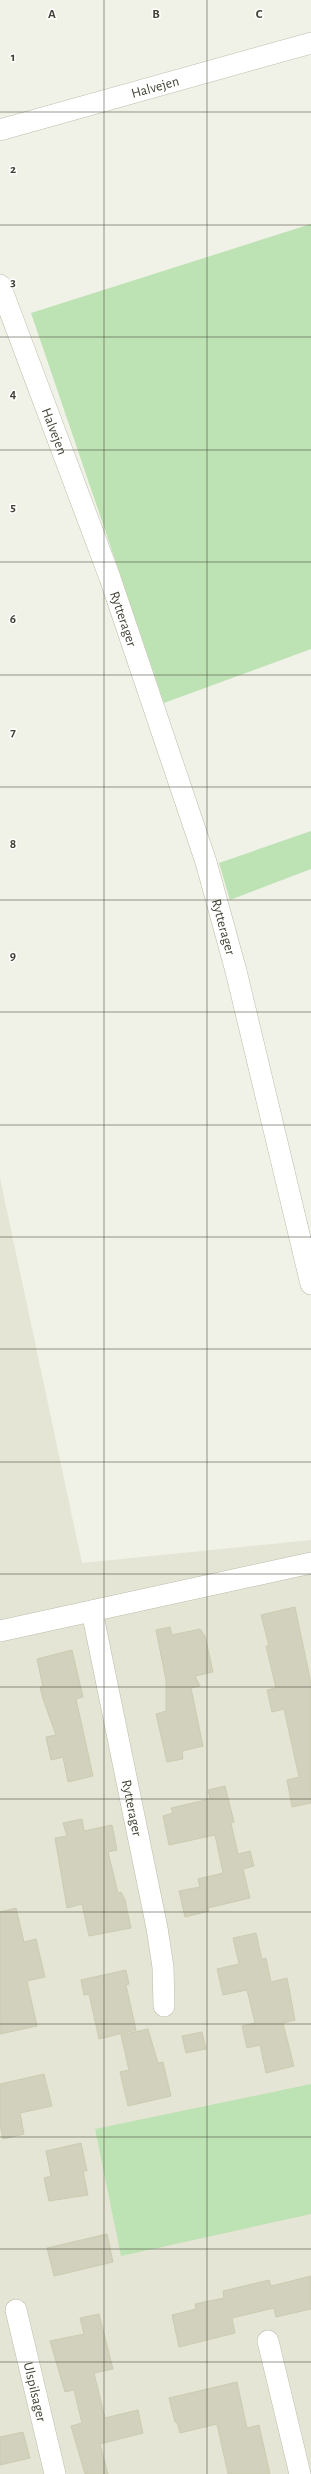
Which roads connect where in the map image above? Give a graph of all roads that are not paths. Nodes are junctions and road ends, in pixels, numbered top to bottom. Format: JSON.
{"nodes":[{"id":1,"x":311,"y":43,"type":"edge"},
{"id":2,"x":0,"y":130,"type":"edge"},
{"id":3,"x":0,"y":285,"type":"edge"},
{"id":4,"x":110,"y":578,"type":"joint"},
{"id":5,"x":311,"y":1284,"type":"edge"},
{"id":6,"x":310,"y":1566,"type":"edge"},
{"id":7,"x":92,"y":1611,"type":"junction"},
{"id":8,"x":0,"y":1631,"type":"edge"},
{"id":9,"x":164,"y":2006,"type":"dead end"},
{"id":10,"x":16,"y":2310,"type":"dead end"},
{"id":11,"x":268,"y":2341,"type":"dead end"},
{"id":12,"x":55,"y":2474,"type":"edge"},
{"id":13,"x":300,"y":2474,"type":"edge"}],
"edges":[{"from":1,"to":2,"type":"street","name":"Halvejen"},
{"from":3,"to":4,"type":"street","name":"Halvejen"},
{"from":4,"to":5,"type":"street","name":"Rytterager"},
{"from":6,"to":7,"type":"street"},
{"from":7,"to":8,"type":"street"},
{"from":7,"to":9,"type":"street","name":"Rytterager"},
{"from":10,"to":12,"type":"street","name":"Ulspilsager"},
{"from":11,"to":13,"type":"street"}]}
